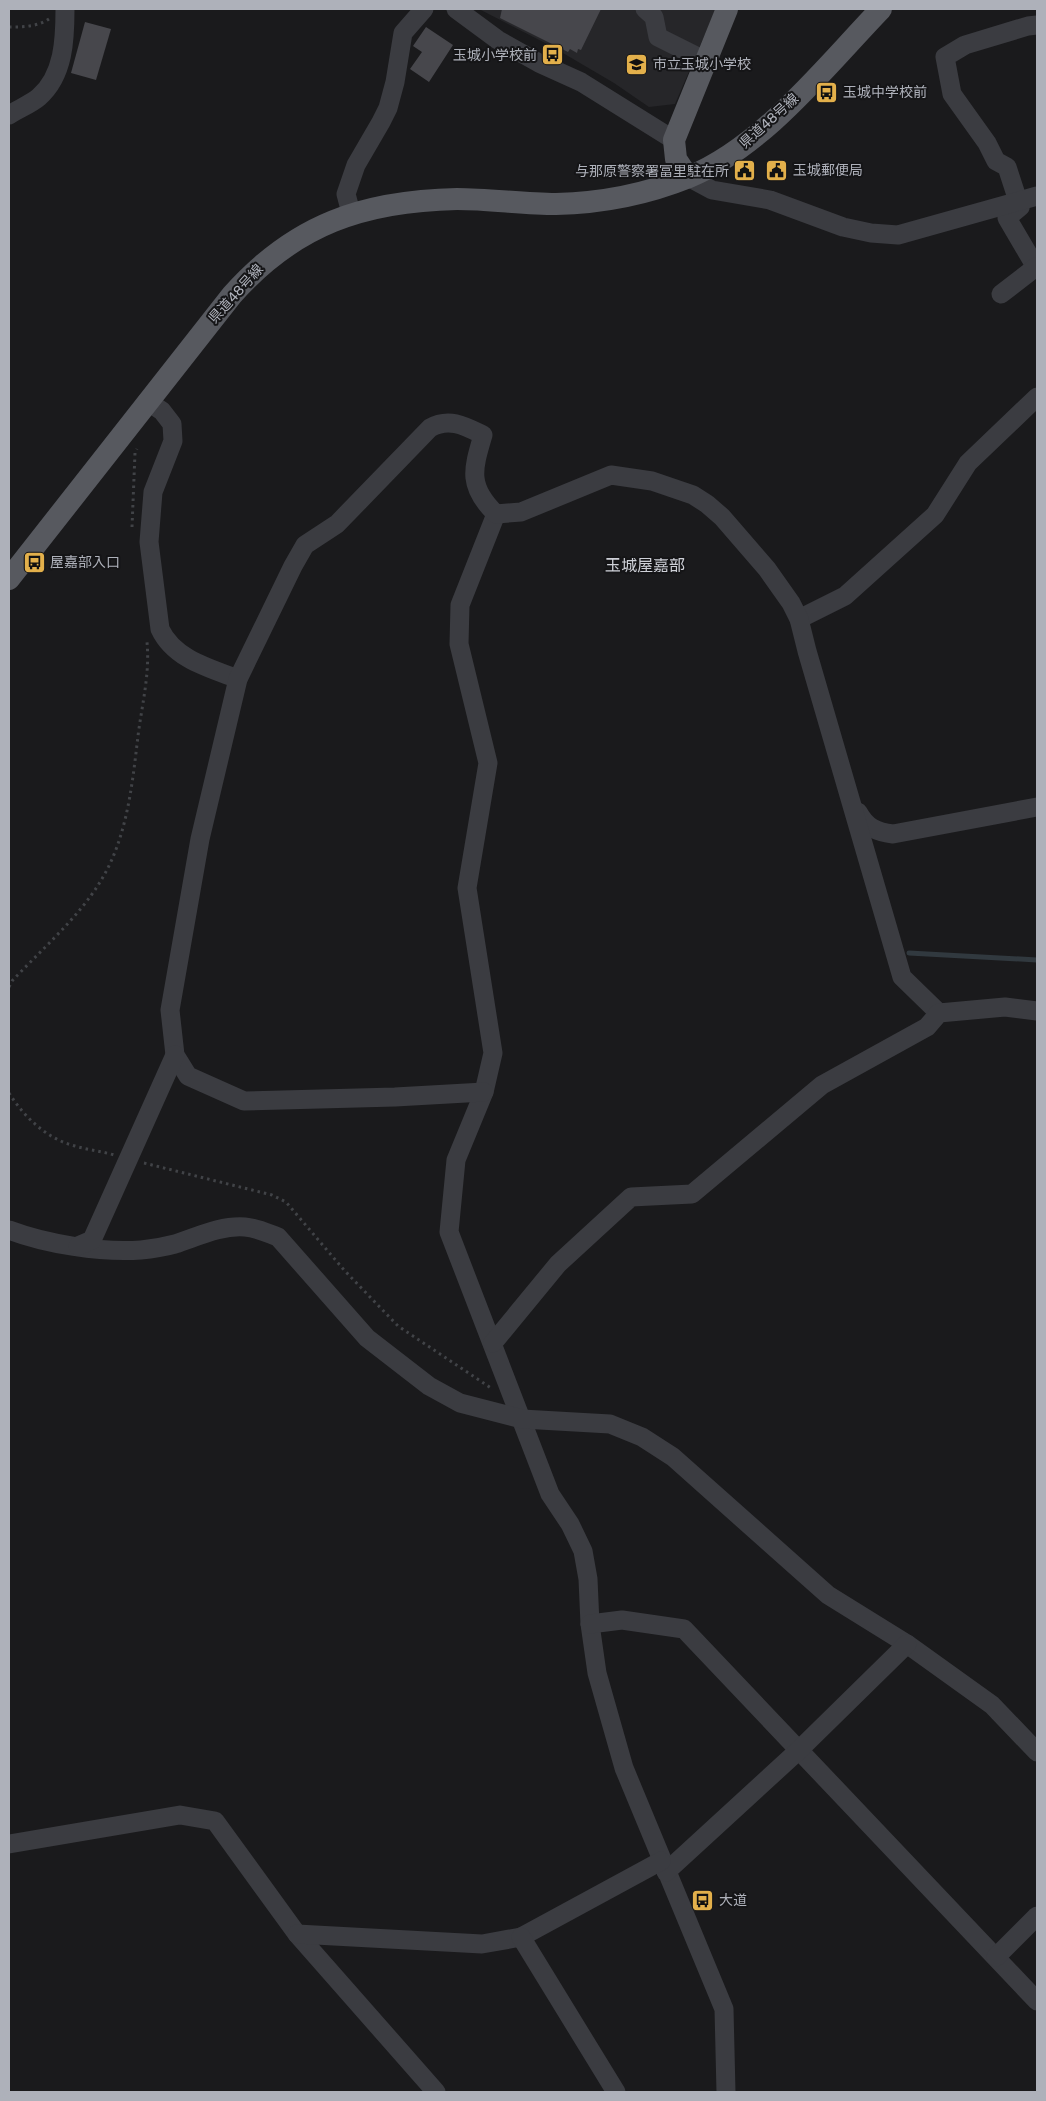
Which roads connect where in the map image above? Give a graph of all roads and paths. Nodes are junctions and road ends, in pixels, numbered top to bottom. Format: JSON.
{"nodes":[{"id":1,"x":424,"y":9,"type":"edge"},
{"id":2,"x":645,"y":9,"type":"edge"},
{"id":3,"x":728,"y":9,"type":"edge"},
{"id":4,"x":881,"y":9,"type":"edge"},
{"id":5,"x":462,"y":11,"type":"edge"},
{"id":6,"x":59,"y":12,"type":"edge"},
{"id":7,"x":1037,"y":25,"type":"edge"},
{"id":8,"x":9,"y":27,"type":"edge"},
{"id":9,"x":706,"y":61,"type":"junction"},
{"id":10,"x":9,"y":115,"type":"edge"},
{"id":11,"x":674,"y":140,"type":"junction"},
{"id":12,"x":688,"y":177,"type":"junction"},
{"id":13,"x":1037,"y":196,"type":"edge"},
{"id":14,"x":1017,"y":202,"type":"junction"},
{"id":15,"x":351,"y":213,"type":"junction"},
{"id":16,"x":1037,"y":268,"type":"edge"},
{"id":17,"x":1001,"y":294,"type":"dead end"},
{"id":18,"x":1037,"y":397,"type":"edge"},
{"id":19,"x":147,"y":401,"type":"junction"},
{"id":20,"x":139,"y":446,"type":"dead end"},
{"id":21,"x":496,"y":514,"type":"junction"},
{"id":22,"x":132,"y":531,"type":"dead end"},
{"id":23,"x":9,"y":579,"type":"edge"},
{"id":24,"x":799,"y":619,"type":"junction"},
{"id":25,"x":146,"y":634,"type":"dead end"},
{"id":26,"x":238,"y":679,"type":"junction"},
{"id":27,"x":850,"y":797,"type":"junction"},
{"id":28,"x":1037,"y":807,"type":"edge"},
{"id":29,"x":9,"y":987,"type":"edge"},
{"id":30,"x":1037,"y":1011,"type":"edge"},
{"id":31,"x":939,"y":1013,"type":"junction"},
{"id":32,"x":175,"y":1055,"type":"junction"},
{"id":33,"x":484,"y":1092,"type":"junction"},
{"id":34,"x":9,"y":1230,"type":"edge"},
{"id":35,"x":78,"y":1246,"type":"junction"},
{"id":36,"x":493,"y":1343,"type":"junction"},
{"id":37,"x":522,"y":1419,"type":"junction"},
{"id":38,"x":590,"y":1624,"type":"junction"},
{"id":39,"x":907,"y":1644,"type":"junction"},
{"id":40,"x":799,"y":1750,"type":"junction"},
{"id":41,"x":1037,"y":1752,"type":"edge"},
{"id":42,"x":9,"y":1844,"type":"edge"},
{"id":43,"x":664,"y":1866,"type":"junction"},
{"id":44,"x":1037,"y":1916,"type":"edge"},
{"id":45,"x":297,"y":1934,"type":"junction"},
{"id":46,"x":521,"y":1938,"type":"junction"},
{"id":47,"x":996,"y":1958,"type":"junction"},
{"id":48,"x":1037,"y":2001,"type":"edge"},
{"id":49,"x":436,"y":2092,"type":"edge"},
{"id":50,"x":616,"y":2092,"type":"edge"},
{"id":51,"x":726,"y":2092,"type":"edge"}],
"edges":[{"from":1,"to":15,"type":"street"},
{"from":2,"to":9,"type":"street"},
{"from":3,"to":9,"type":"main road"},
{"from":4,"to":12,"type":"main road","name":"県道48号線"},
{"from":5,"to":11,"type":"street"},
{"from":6,"to":8,"type":"path"},
{"from":6,"to":10,"type":"street"},
{"from":7,"to":14,"type":"street"},
{"from":9,"to":11,"type":"main road"},
{"from":11,"to":12,"type":"main road"},
{"from":12,"to":14,"type":"street"},
{"from":12,"to":15,"type":"main road","name":"県道48号線"},
{"from":13,"to":14,"type":"street"},
{"from":14,"to":16,"type":"street"},
{"from":15,"to":19,"type":"main road","name":"県道48号線"},
{"from":16,"to":17,"type":"street"},
{"from":18,"to":24,"type":"street"},
{"from":19,"to":23,"type":"main road","name":"県道48号線"},
{"from":19,"to":26,"type":"street"},
{"from":20,"to":22,"type":"path"},
{"from":21,"to":24,"type":"street"},
{"from":21,"to":26,"type":"street"},
{"from":21,"to":33,"type":"street"},
{"from":24,"to":27,"type":"street"},
{"from":25,"to":29,"type":"path"},
{"from":26,"to":32,"type":"street"},
{"from":27,"to":28,"type":"street"},
{"from":27,"to":31,"type":"street"},
{"from":30,"to":31,"type":"street"},
{"from":31,"to":36,"type":"street"},
{"from":32,"to":33,"type":"street"},
{"from":32,"to":35,"type":"street"},
{"from":33,"to":36,"type":"street"},
{"from":34,"to":35,"type":"street"},
{"from":35,"to":37,"type":"street"},
{"from":36,"to":37,"type":"street"},
{"from":37,"to":38,"type":"street"},
{"from":37,"to":39,"type":"street"},
{"from":38,"to":40,"type":"street"},
{"from":38,"to":43,"type":"street"},
{"from":39,"to":40,"type":"street"},
{"from":39,"to":41,"type":"street"},
{"from":40,"to":43,"type":"street"},
{"from":40,"to":47,"type":"street"},
{"from":42,"to":45,"type":"street"},
{"from":43,"to":46,"type":"street"},
{"from":43,"to":51,"type":"street"},
{"from":44,"to":47,"type":"street"},
{"from":45,"to":46,"type":"street"},
{"from":45,"to":49,"type":"street"},
{"from":46,"to":50,"type":"street"},
{"from":47,"to":48,"type":"street"}]}
